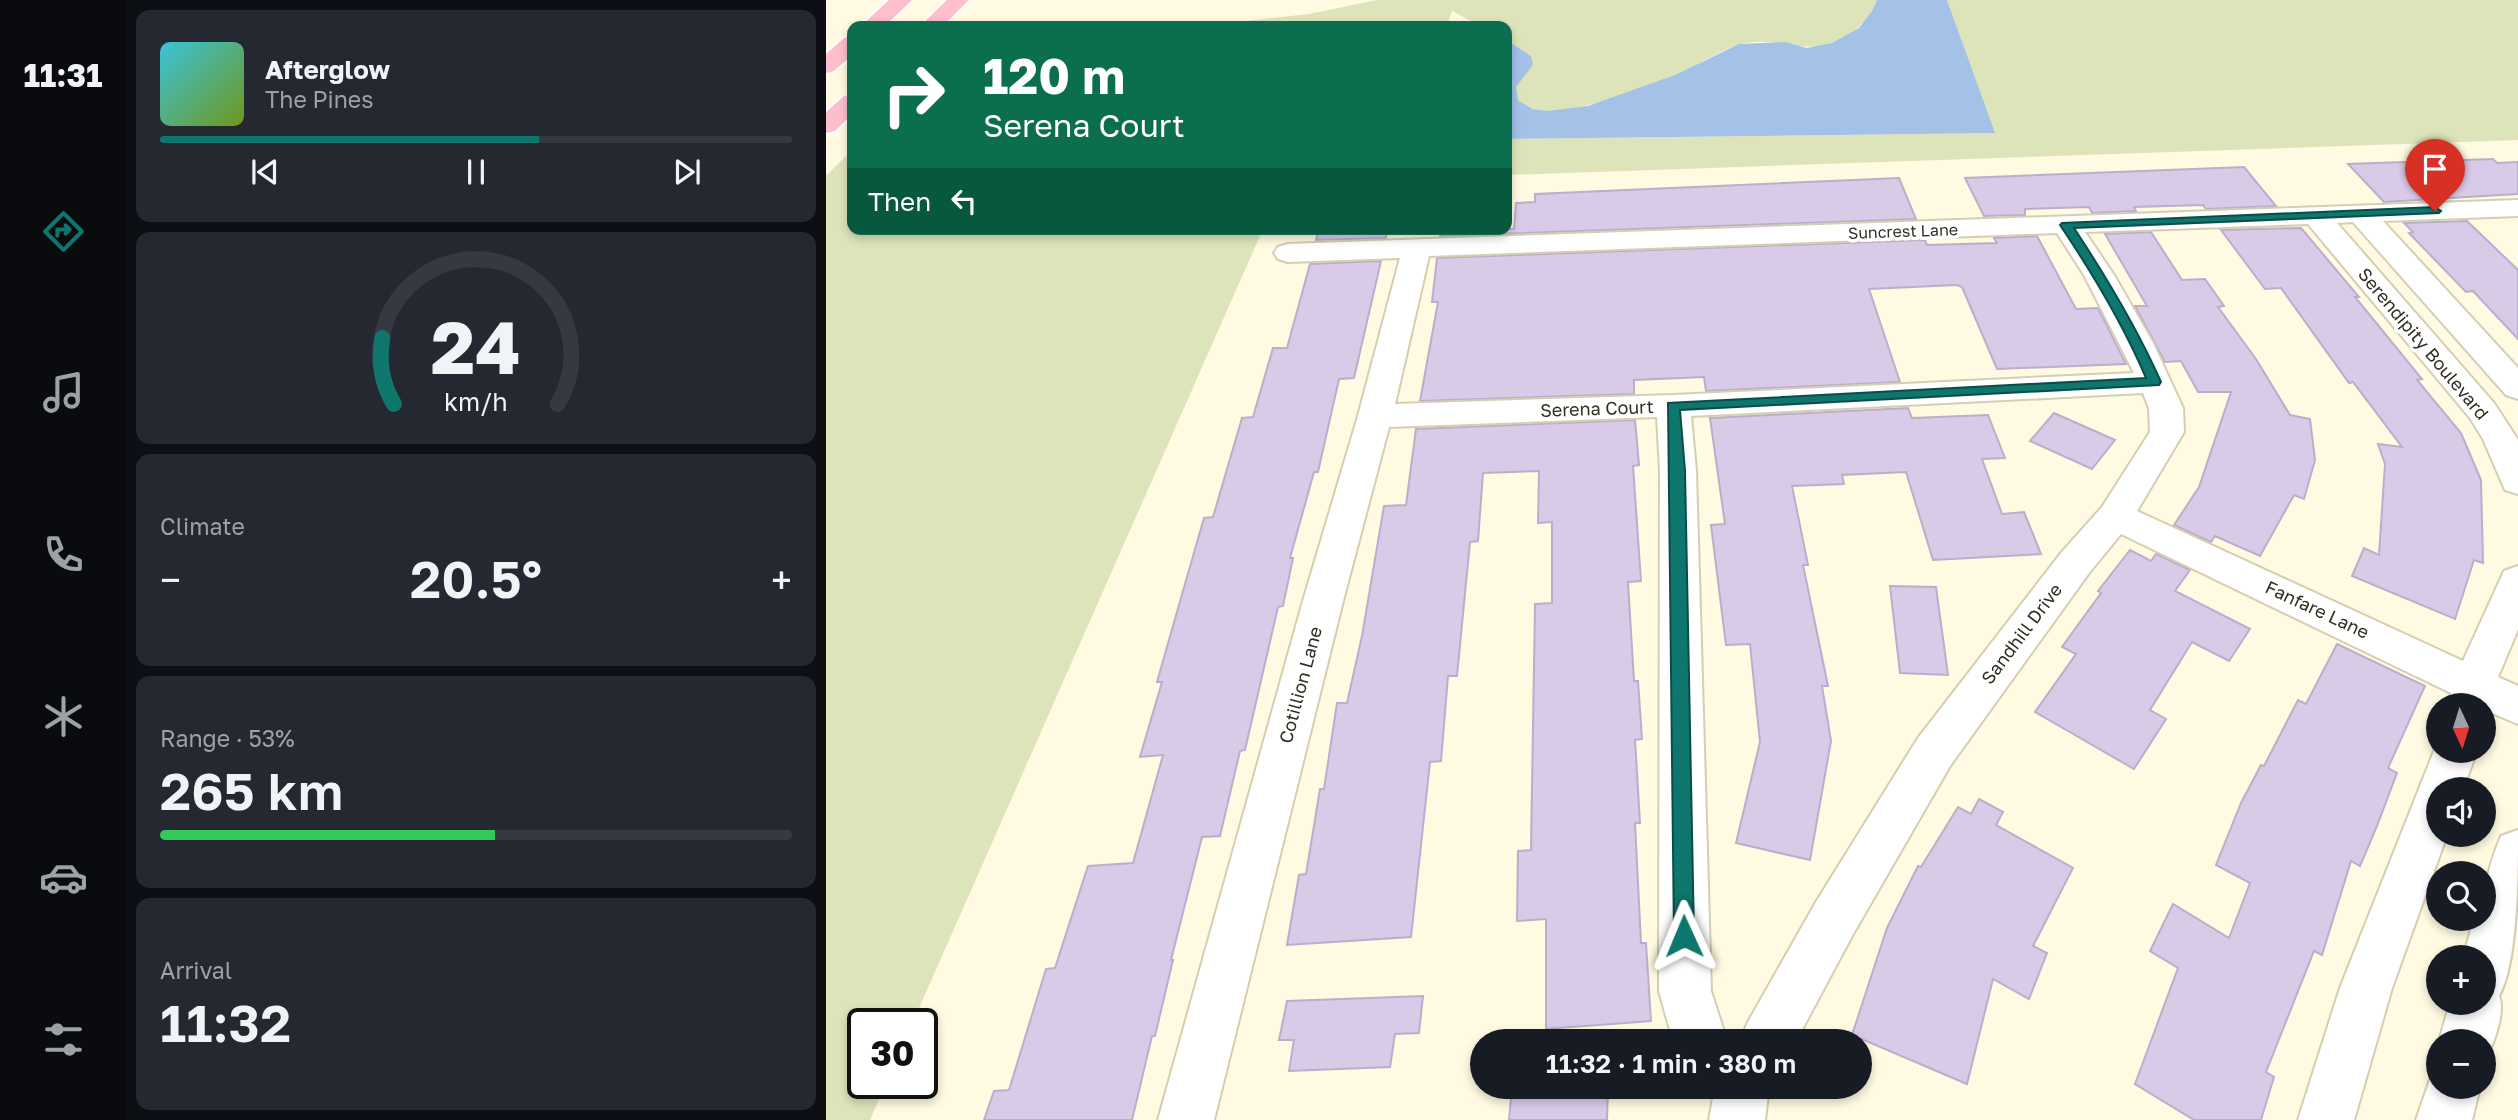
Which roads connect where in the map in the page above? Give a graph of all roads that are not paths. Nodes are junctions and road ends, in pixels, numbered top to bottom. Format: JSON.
{"nodes":[{"id":1,"x":902,"y":0,"type":"edge"},
{"id":2,"x":959,"y":0,"type":"edge"},
{"id":3,"x":878,"y":21,"type":"edge"},
{"id":4,"x":936,"y":21,"type":"edge"},
{"id":5,"x":847,"y":47,"type":"edge"},
{"id":6,"x":826,"y":66,"type":"edge"},
{"id":7,"x":847,"y":106,"type":"edge"},
{"id":8,"x":826,"y":126,"type":"edge"},
{"id":9,"x":2518,"y":208,"type":"edge"},
{"id":10,"x":2360,"y":213,"type":"junction"},
{"id":11,"x":2315,"y":215,"type":"junction"},
{"id":12,"x":2066,"y":225,"type":"junction"},
{"id":13,"x":1416,"y":250,"type":"junction"},
{"id":14,"x":1287,"y":253,"type":"dead end"},
{"id":15,"x":2154,"y":382,"type":"junction"},
{"id":16,"x":2518,"y":388,"type":"edge"},
{"id":17,"x":1673,"y":406,"type":"junction"},
{"id":18,"x":1375,"y":416,"type":"junction"},
{"id":19,"x":2518,"y":481,"type":"edge"},
{"id":20,"x":2115,"y":516,"type":"junction"},
{"id":21,"x":2518,"y":581,"type":"edge"},
{"id":22,"x":2467,"y":693,"type":"edge"},
{"id":23,"x":2472,"y":693,"type":"edge"},
{"id":24,"x":2496,"y":701,"type":"edge"},
{"id":25,"x":2518,"y":706,"type":"edge"},
{"id":26,"x":2426,"y":828,"type":"edge"},
{"id":27,"x":2518,"y":852,"type":"edge"},
{"id":28,"x":2492,"y":945,"type":"edge"},
{"id":29,"x":1696,"y":1029,"type":"edge"},
{"id":30,"x":1774,"y":1029,"type":"edge"},
{"id":31,"x":1740,"y":1099,"type":"edge"},
{"id":32,"x":2450,"y":1099,"type":"edge"},
{"id":33,"x":1186,"y":1120,"type":"edge"},
{"id":34,"x":1737,"y":1120,"type":"edge"},
{"id":35,"x":2326,"y":1120,"type":"edge"},
{"id":36,"x":2444,"y":1120,"type":"edge"}],
"edges":[{"from":1,"to":3,"type":"main road"},
{"from":2,"to":4,"type":"main road"},
{"from":5,"to":6,"type":"main road"},
{"from":7,"to":8,"type":"main road"},
{"from":9,"to":10,"type":"street","name":"Suncrest Lane"},
{"from":10,"to":11,"type":"street","name":"Suncrest Lane"},
{"from":10,"to":16,"type":"street","name":"Serendipity Boulevard"},
{"from":11,"to":12,"type":"street","name":"Suncrest Lane"},
{"from":11,"to":19,"type":"street","name":"Serendipity Boulevard"},
{"from":12,"to":13,"type":"street","name":"Suncrest Lane"},
{"from":12,"to":15,"type":"street","name":"Sandhill Drive"},
{"from":13,"to":14,"type":"street","name":"Suncrest Lane"},
{"from":13,"to":18,"type":"street","name":"Cotillion Lane"},
{"from":15,"to":17,"type":"street","name":"Serena Court"},
{"from":15,"to":20,"type":"street","name":"Sandhill Drive"},
{"from":17,"to":18,"type":"street","name":"Serena Court"},
{"from":17,"to":29,"type":"street"},
{"from":18,"to":33,"type":"street","name":"Cotillion Lane"},
{"from":20,"to":22,"type":"street","name":"Fanfare Lane"},
{"from":20,"to":30,"type":"street","name":"Sandhill Drive"},
{"from":21,"to":23,"type":"street"},
{"from":24,"to":25,"type":"street","name":"Fanfare Lane"},
{"from":26,"to":35,"type":"street"},
{"from":27,"to":28,"type":"street"},
{"from":31,"to":34,"type":"street"},
{"from":32,"to":36,"type":"street"}]}
